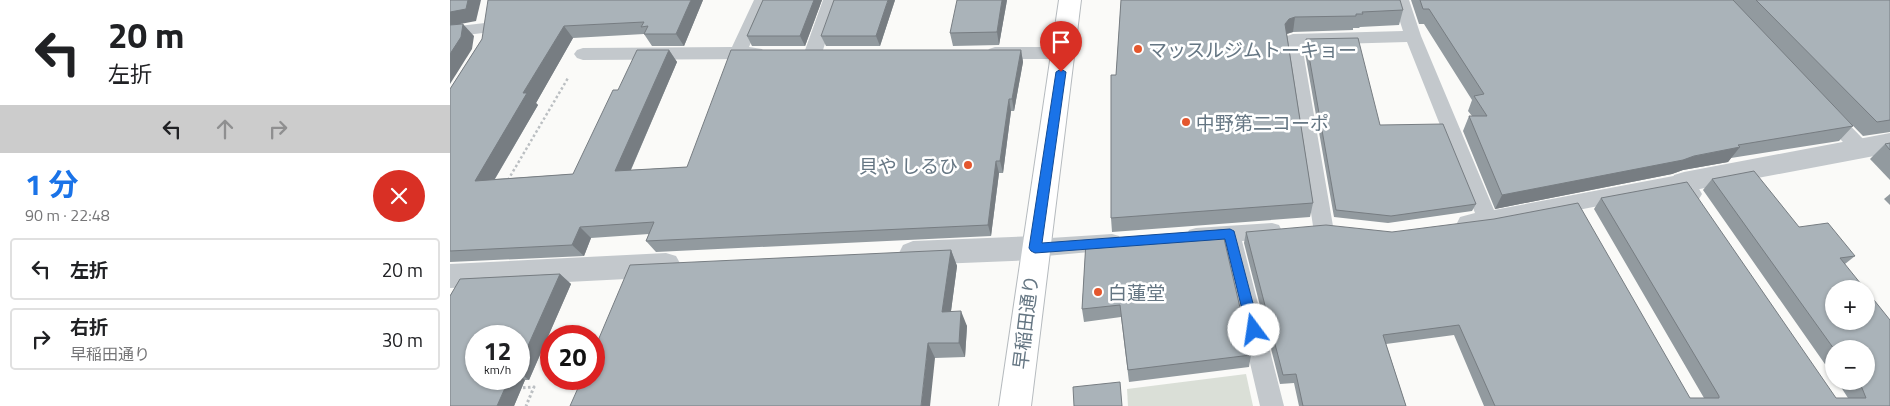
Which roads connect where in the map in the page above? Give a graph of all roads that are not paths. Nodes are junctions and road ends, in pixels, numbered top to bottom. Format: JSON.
{"nodes":[{"id":1,"x":762,"y":0,"type":"edge"},
{"id":2,"x":831,"y":0,"type":"edge"},
{"id":3,"x":1070,"y":0,"type":"edge"},
{"id":4,"x":1401,"y":0,"type":"edge"},
{"id":5,"x":488,"y":9,"type":"edge"},
{"id":6,"x":450,"y":32,"type":"edge"},
{"id":7,"x":1413,"y":36,"type":"junction"},
{"id":8,"x":738,"y":53,"type":"junction"},
{"id":9,"x":775,"y":53,"type":"edge"},
{"id":10,"x":794,"y":53,"type":"edge"},
{"id":11,"x":813,"y":53,"type":"junction"},
{"id":12,"x":832,"y":53,"type":"edge"},
{"id":13,"x":978,"y":53,"type":"edge"},
{"id":14,"x":1063,"y":53,"type":"junction"},
{"id":15,"x":582,"y":54,"type":"road end"},
{"id":16,"x":1813,"y":99,"type":"edge"},
{"id":17,"x":1890,"y":143,"type":"edge"},
{"id":18,"x":1860,"y":148,"type":"junction"},
{"id":19,"x":1684,"y":182,"type":"junction"},
{"id":20,"x":1706,"y":214,"type":"edge"},
{"id":21,"x":1488,"y":220,"type":"junction"},
{"id":22,"x":1451,"y":225,"type":"edge"},
{"id":23,"x":1230,"y":234,"type":"junction"},
{"id":24,"x":1173,"y":238,"type":"edge"},
{"id":25,"x":1135,"y":241,"type":"edge"},
{"id":26,"x":1035,"y":248,"type":"junction"},
{"id":27,"x":886,"y":255,"type":"edge"},
{"id":28,"x":689,"y":264,"type":"edge"},
{"id":29,"x":450,"y":276,"type":"edge"},
{"id":30,"x":1015,"y":406,"type":"edge"},
{"id":31,"x":1272,"y":406,"type":"edge"}],
"edges":[{"from":1,"to":8,"type":"lane"},
{"from":2,"to":11,"type":"lane"},
{"from":3,"to":14,"type":"main road","name":"早稲田通り"},
{"from":4,"to":7,"type":"lane"},
{"from":5,"to":6,"type":"lane"},
{"from":7,"to":21,"type":"lane"},
{"from":7,"to":23,"type":"lane"},
{"from":8,"to":9,"type":"lane"},
{"from":8,"to":15,"type":"lane"},
{"from":10,"to":11,"type":"lane"},
{"from":11,"to":12,"type":"lane"},
{"from":13,"to":14,"type":"lane"},
{"from":14,"to":26,"type":"main road","name":"早稲田通り"},
{"from":16,"to":18,"type":"lane"},
{"from":17,"to":18,"type":"street"},
{"from":18,"to":19,"type":"street"},
{"from":19,"to":20,"type":"lane"},
{"from":19,"to":21,"type":"lane"},
{"from":21,"to":22,"type":"lane"},
{"from":23,"to":24,"type":"lane"},
{"from":23,"to":31,"type":"lane"},
{"from":25,"to":26,"type":"lane"},
{"from":26,"to":27,"type":"street"},
{"from":26,"to":30,"type":"main road","name":"早稲田通り"},
{"from":28,"to":29,"type":"street"}]}
